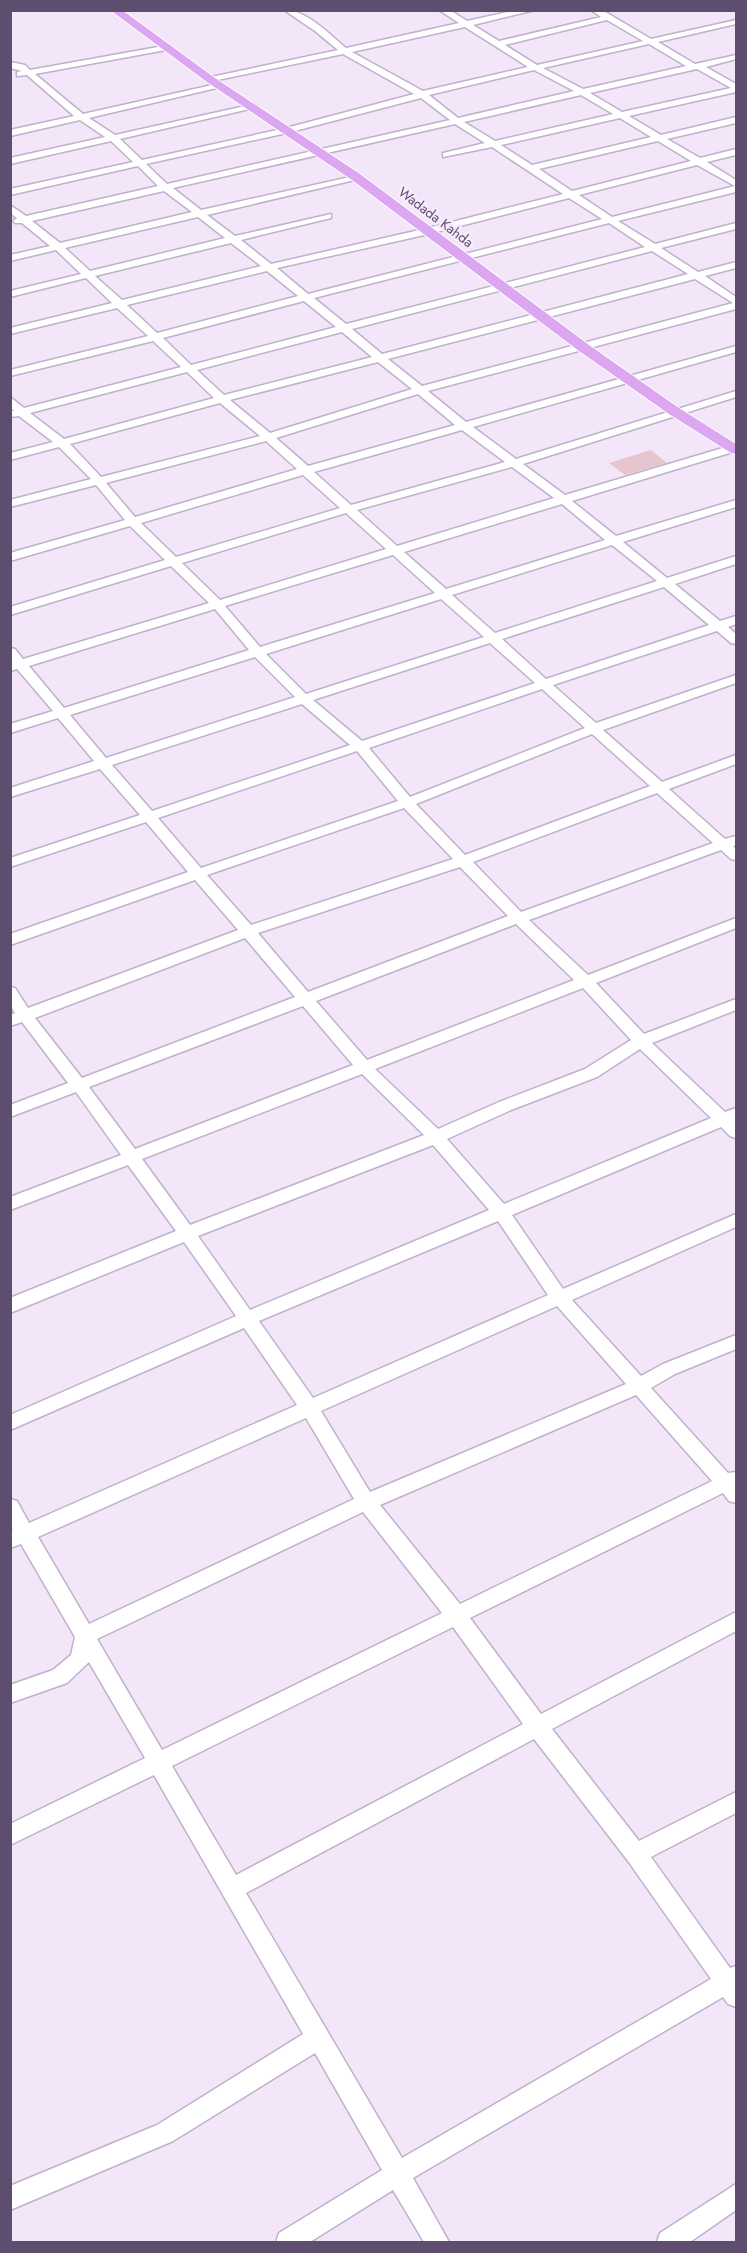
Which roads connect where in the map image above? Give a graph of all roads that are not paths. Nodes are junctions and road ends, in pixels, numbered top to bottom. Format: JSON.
{"nodes":[{"id":1,"x":115,"y":10,"type":"edge"},
{"id":2,"x":288,"y":10,"type":"edge"},
{"id":3,"x":443,"y":10,"type":"edge"},
{"id":4,"x":531,"y":10,"type":"edge"},
{"id":5,"x":595,"y":10,"type":"edge"},
{"id":6,"x":606,"y":18,"type":"junction"},
{"id":7,"x":736,"y":22,"type":"edge"},
{"id":8,"x":465,"y":24,"type":"junction"},
{"id":9,"x":650,"y":42,"type":"junction"},
{"id":10,"x":498,"y":44,"type":"junction"},
{"id":11,"x":166,"y":47,"type":"junction"},
{"id":12,"x":343,"y":50,"type":"junction"},
{"id":13,"x":736,"y":57,"type":"edge"},
{"id":14,"x":10,"y":64,"type":"edge"},
{"id":15,"x":698,"y":67,"type":"junction"},
{"id":16,"x":536,"y":68,"type":"junction"},
{"id":17,"x":29,"y":73,"type":"junction"},
{"id":18,"x":10,"y":76,"type":"edge"},
{"id":19,"x":216,"y":83,"type":"junction"},
{"id":20,"x":736,"y":87,"type":"edge"},
{"id":21,"x":584,"y":93,"type":"junction"},
{"id":22,"x":423,"y":95,"type":"junction"},
{"id":23,"x":254,"y":107,"type":"junction"},
{"id":24,"x":618,"y":116,"type":"junction"},
{"id":25,"x":81,"y":117,"type":"junction"},
{"id":26,"x":736,"y":120,"type":"edge"},
{"id":27,"x":457,"y":122,"type":"junction"},
{"id":28,"x":287,"y":130,"type":"junction"},
{"id":29,"x":10,"y":133,"type":"edge"},
{"id":30,"x":113,"y":138,"type":"junction"},
{"id":31,"x":658,"y":138,"type":"junction"},
{"id":32,"x":495,"y":145,"type":"junction"},
{"id":33,"x":736,"y":152,"type":"edge"},
{"id":34,"x":322,"y":153,"type":"junction"},
{"id":35,"x":446,"y":155,"type":"dead end"},
{"id":36,"x":10,"y":161,"type":"edge"},
{"id":37,"x":700,"y":162,"type":"junction"},
{"id":38,"x":139,"y":163,"type":"junction"},
{"id":39,"x":533,"y":168,"type":"junction"},
{"id":40,"x":356,"y":177,"type":"junction"},
{"id":41,"x":736,"y":184,"type":"edge"},
{"id":42,"x":165,"y":187,"type":"junction"},
{"id":43,"x":736,"y":189,"type":"edge"},
{"id":44,"x":10,"y":192,"type":"edge"},
{"id":45,"x":571,"y":194,"type":"junction"},
{"id":46,"x":10,"y":208,"type":"edge"},
{"id":47,"x":199,"y":212,"type":"junction"},
{"id":48,"x":328,"y":216,"type":"dead end"},
{"id":49,"x":23,"y":219,"type":"junction"},
{"id":50,"x":613,"y":220,"type":"junction"},
{"id":51,"x":10,"y":222,"type":"edge"},
{"id":52,"x":736,"y":226,"type":"edge"},
{"id":53,"x":429,"y":231,"type":"junction"},
{"id":54,"x":233,"y":239,"type":"junction"},
{"id":55,"x":58,"y":247,"type":"junction"},
{"id":56,"x":655,"y":247,"type":"junction"},
{"id":57,"x":463,"y":256,"type":"junction"},
{"id":58,"x":10,"y":258,"type":"edge"},
{"id":59,"x":736,"y":265,"type":"edge"},
{"id":60,"x":269,"y":267,"type":"junction"},
{"id":61,"x":86,"y":274,"type":"junction"},
{"id":62,"x":698,"y":276,"type":"junction"},
{"id":63,"x":503,"y":286,"type":"junction"},
{"id":64,"x":10,"y":294,"type":"edge"},
{"id":65,"x":307,"y":297,"type":"junction"},
{"id":66,"x":736,"y":301,"type":"edge"},
{"id":67,"x":120,"y":304,"type":"junction"},
{"id":68,"x":736,"y":306,"type":"edge"},
{"id":69,"x":543,"y":316,"type":"junction"},
{"id":70,"x":345,"y":328,"type":"junction"},
{"id":71,"x":10,"y":331,"type":"edge"},
{"id":72,"x":156,"y":337,"type":"junction"},
{"id":73,"x":584,"y":348,"type":"junction"},
{"id":74,"x":736,"y":349,"type":"edge"},
{"id":75,"x":381,"y":358,"type":"junction"},
{"id":76,"x":190,"y":368,"type":"junction"},
{"id":77,"x":10,"y":373,"type":"edge"},
{"id":78,"x":630,"y":379,"type":"junction"},
{"id":79,"x":421,"y":390,"type":"junction"},
{"id":80,"x":736,"y":394,"type":"edge"},
{"id":81,"x":222,"y":399,"type":"junction"},
{"id":82,"x":10,"y":400,"type":"edge"},
{"id":83,"x":674,"y":411,"type":"junction"},
{"id":84,"x":16,"y":413,"type":"edge"},
{"id":85,"x":464,"y":426,"type":"junction"},
{"id":86,"x":268,"y":436,"type":"junction"},
{"id":87,"x":62,"y":443,"type":"junction"},
{"id":88,"x":736,"y":448,"type":"edge"},
{"id":89,"x":10,"y":458,"type":"edge"},
{"id":90,"x":513,"y":463,"type":"junction"},
{"id":91,"x":304,"y":471,"type":"junction"},
{"id":92,"x":97,"y":479,"type":"junction"},
{"id":93,"x":563,"y":499,"type":"junction"},
{"id":94,"x":736,"y":503,"type":"edge"},
{"id":95,"x":10,"y":504,"type":"edge"},
{"id":96,"x":348,"y":509,"type":"junction"},
{"id":97,"x":132,"y":521,"type":"junction"},
{"id":98,"x":616,"y":541,"type":"junction"},
{"id":99,"x":394,"y":550,"type":"junction"},
{"id":100,"x":10,"y":557,"type":"edge"},
{"id":101,"x":736,"y":560,"type":"edge"},
{"id":102,"x":172,"y":563,"type":"junction"},
{"id":103,"x":664,"y":582,"type":"junction"},
{"id":104,"x":444,"y":594,"type":"junction"},
{"id":105,"x":217,"y":604,"type":"junction"},
{"id":106,"x":10,"y":611,"type":"edge"},
{"id":107,"x":736,"y":620,"type":"edge"},
{"id":108,"x":718,"y":626,"type":"junction"},
{"id":109,"x":493,"y":638,"type":"junction"},
{"id":110,"x":736,"y":640,"type":"edge"},
{"id":111,"x":257,"y":652,"type":"junction"},
{"id":112,"x":14,"y":661,"type":"edge"},
{"id":113,"x":736,"y":680,"type":"edge"},
{"id":114,"x":543,"y":685,"type":"junction"},
{"id":115,"x":304,"y":699,"type":"junction"},
{"id":116,"x":61,"y":713,"type":"junction"},
{"id":117,"x":10,"y":729,"type":"edge"},
{"id":118,"x":593,"y":729,"type":"junction"},
{"id":119,"x":361,"y":747,"type":"junction"},
{"id":120,"x":736,"y":759,"type":"edge"},
{"id":121,"x":103,"y":763,"type":"junction"},
{"id":122,"x":659,"y":788,"type":"junction"},
{"id":123,"x":10,"y":793,"type":"edge"},
{"id":124,"x":407,"y":803,"type":"junction"},
{"id":125,"x":150,"y":816,"type":"junction"},
{"id":126,"x":730,"y":843,"type":"edge"},
{"id":127,"x":736,"y":856,"type":"edge"},
{"id":128,"x":463,"y":861,"type":"junction"},
{"id":129,"x":10,"y":863,"type":"edge"},
{"id":130,"x":199,"y":873,"type":"junction"},
{"id":131,"x":518,"y":918,"type":"junction"},
{"id":132,"x":736,"y":923,"type":"edge"},
{"id":133,"x":249,"y":931,"type":"junction"},
{"id":134,"x":10,"y":940,"type":"edge"},
{"id":135,"x":587,"y":983,"type":"junction"},
{"id":136,"x":10,"y":992,"type":"edge"},
{"id":137,"x":306,"y":998,"type":"junction"},
{"id":138,"x":736,"y":1004,"type":"edge"},
{"id":139,"x":18,"y":1019,"type":"edge"},
{"id":140,"x":641,"y":1041,"type":"junction"},
{"id":141,"x":364,"y":1067,"type":"junction"},
{"id":142,"x":79,"y":1085,"type":"junction"},
{"id":143,"x":10,"y":1111,"type":"edge"},
{"id":144,"x":732,"y":1122,"type":"edge"},
{"id":145,"x":436,"y":1137,"type":"junction"},
{"id":146,"x":132,"y":1156,"type":"junction"},
{"id":147,"x":10,"y":1204,"type":"edge"},
{"id":148,"x":500,"y":1211,"type":"junction"},
{"id":149,"x":736,"y":1220,"type":"edge"},
{"id":150,"x":186,"y":1234,"type":"junction"},
{"id":151,"x":560,"y":1298,"type":"junction"},
{"id":152,"x":10,"y":1306,"type":"edge"},
{"id":153,"x":246,"y":1319,"type":"junction"},
{"id":154,"x":736,"y":1342,"type":"edge"},
{"id":155,"x":637,"y":1387,"type":"junction"},
{"id":156,"x":310,"y":1409,"type":"junction"},
{"id":157,"x":10,"y":1422,"type":"edge"},
{"id":158,"x":733,"y":1485,"type":"edge"},
{"id":159,"x":366,"y":1502,"type":"junction"},
{"id":160,"x":10,"y":1507,"type":"edge"},
{"id":161,"x":18,"y":1537,"type":"edge"},
{"id":162,"x":457,"y":1616,"type":"junction"},
{"id":163,"x":736,"y":1621,"type":"edge"},
{"id":164,"x":84,"y":1635,"type":"junction"},
{"id":165,"x":10,"y":1694,"type":"edge"},
{"id":166,"x":537,"y":1726,"type":"junction"},
{"id":167,"x":158,"y":1761,"type":"junction"},
{"id":168,"x":736,"y":1802,"type":"edge"},
{"id":169,"x":10,"y":1835,"type":"edge"},
{"id":170,"x":636,"y":1854,"type":"junction"},
{"id":171,"x":232,"y":1889,"type":"junction"},
{"id":172,"x":733,"y":1985,"type":"edge"},
{"id":173,"x":318,"y":2038,"type":"junction"},
{"id":174,"x":397,"y":2174,"type":"junction"},
{"id":175,"x":736,"y":2196,"type":"edge"},
{"id":176,"x":10,"y":2198,"type":"edge"},
{"id":177,"x":288,"y":2242,"type":"edge"},
{"id":178,"x":437,"y":2242,"type":"edge"},
{"id":179,"x":669,"y":2242,"type":"edge"}],
"edges":[{"from":1,"to":11,"type":"main road","name":"Wadada Kahda"},
{"from":2,"to":12,"type":"street"},
{"from":3,"to":8,"type":"street"},
{"from":4,"to":8,"type":"street"},
{"from":5,"to":6,"type":"street"},
{"from":6,"to":9,"type":"street"},
{"from":6,"to":10,"type":"street"},
{"from":7,"to":9,"type":"street"},
{"from":8,"to":10,"type":"street"},
{"from":8,"to":12,"type":"street"},
{"from":9,"to":15,"type":"street"},
{"from":9,"to":16,"type":"street"},
{"from":10,"to":16,"type":"street"},
{"from":11,"to":17,"type":"street"},
{"from":11,"to":19,"type":"main road","name":"Wadada Kahda"},
{"from":12,"to":19,"type":"street"},
{"from":12,"to":22,"type":"street"},
{"from":13,"to":15,"type":"street"},
{"from":14,"to":17,"type":"street"},
{"from":15,"to":20,"type":"street"},
{"from":15,"to":21,"type":"street"},
{"from":16,"to":21,"type":"street"},
{"from":16,"to":22,"type":"street"},
{"from":17,"to":18,"type":"street"},
{"from":17,"to":25,"type":"street"},
{"from":19,"to":23,"type":"main road","name":"Wadada Kahda"},
{"from":19,"to":25,"type":"street"},
{"from":20,"to":24,"type":"street"},
{"from":21,"to":24,"type":"street"},
{"from":21,"to":27,"type":"street"},
{"from":22,"to":27,"type":"street"},
{"from":22,"to":28,"type":"street"},
{"from":23,"to":28,"type":"main road","name":"Wadada Kahda"},
{"from":23,"to":30,"type":"street"},
{"from":24,"to":31,"type":"street"},
{"from":24,"to":32,"type":"street"},
{"from":25,"to":29,"type":"street"},
{"from":25,"to":30,"type":"street"},
{"from":26,"to":31,"type":"street"},
{"from":27,"to":32,"type":"street"},
{"from":27,"to":34,"type":"street"},
{"from":28,"to":34,"type":"main road","name":"Wadada Kahda"},
{"from":28,"to":38,"type":"street"},
{"from":30,"to":36,"type":"street"},
{"from":30,"to":38,"type":"street"},
{"from":31,"to":37,"type":"street"},
{"from":31,"to":39,"type":"street"},
{"from":32,"to":35,"type":"street"},
{"from":32,"to":39,"type":"street"},
{"from":33,"to":37,"type":"street"},
{"from":34,"to":40,"type":"main road","name":"Wadada Kahda"},
{"from":34,"to":42,"type":"street"},
{"from":37,"to":41,"type":"street"},
{"from":37,"to":45,"type":"street"},
{"from":38,"to":42,"type":"street"},
{"from":38,"to":44,"type":"street"},
{"from":39,"to":45,"type":"street"},
{"from":40,"to":47,"type":"street"},
{"from":40,"to":53,"type":"main road","name":"Wadada Kahda"},
{"from":42,"to":47,"type":"street"},
{"from":42,"to":49,"type":"street"},
{"from":43,"to":50,"type":"street"},
{"from":45,"to":50,"type":"street"},
{"from":45,"to":53,"type":"street"},
{"from":46,"to":49,"type":"street"},
{"from":47,"to":54,"type":"street"},
{"from":47,"to":55,"type":"street"},
{"from":48,"to":54,"type":"street"},
{"from":49,"to":51,"type":"street"},
{"from":49,"to":55,"type":"street"},
{"from":50,"to":56,"type":"street"},
{"from":50,"to":57,"type":"street"},
{"from":52,"to":56,"type":"street"},
{"from":53,"to":57,"type":"main road","name":"Wadada Kahda"},
{"from":53,"to":60,"type":"street"},
{"from":54,"to":60,"type":"street"},
{"from":54,"to":61,"type":"street"},
{"from":55,"to":58,"type":"street"},
{"from":55,"to":61,"type":"street"},
{"from":56,"to":62,"type":"street"},
{"from":56,"to":63,"type":"street"},
{"from":57,"to":63,"type":"main road","name":"Wadada Kahda"},
{"from":57,"to":65,"type":"street"},
{"from":59,"to":62,"type":"street"},
{"from":60,"to":65,"type":"street"},
{"from":60,"to":67,"type":"street"},
{"from":61,"to":64,"type":"street"},
{"from":61,"to":67,"type":"street"},
{"from":62,"to":66,"type":"street"},
{"from":62,"to":69,"type":"street"},
{"from":63,"to":69,"type":"main road","name":"Wadada Kahda"},
{"from":63,"to":70,"type":"street"},
{"from":65,"to":70,"type":"street"},
{"from":65,"to":72,"type":"street"},
{"from":67,"to":71,"type":"street"},
{"from":67,"to":72,"type":"street"},
{"from":68,"to":73,"type":"street"},
{"from":69,"to":73,"type":"main road","name":"Wadada Kahda"},
{"from":69,"to":75,"type":"street"},
{"from":70,"to":75,"type":"street"},
{"from":70,"to":76,"type":"street"},
{"from":72,"to":76,"type":"street"},
{"from":72,"to":77,"type":"street"},
{"from":73,"to":78,"type":"main road","name":"Wadada Kahda"},
{"from":73,"to":79,"type":"street"},
{"from":74,"to":78,"type":"street"},
{"from":75,"to":79,"type":"street"},
{"from":75,"to":81,"type":"street"},
{"from":76,"to":81,"type":"street"},
{"from":76,"to":84,"type":"street"},
{"from":78,"to":83,"type":"main road","name":"Wadada Kahda"},
{"from":78,"to":85,"type":"street"},
{"from":79,"to":85,"type":"street"},
{"from":79,"to":86,"type":"street"},
{"from":80,"to":83,"type":"street"},
{"from":81,"to":86,"type":"street"},
{"from":81,"to":87,"type":"street"},
{"from":82,"to":84,"type":"street"},
{"from":83,"to":88,"type":"main road","name":"Wadada Kahda"},
{"from":83,"to":90,"type":"street"},
{"from":84,"to":87,"type":"street"},
{"from":85,"to":90,"type":"street"},
{"from":85,"to":91,"type":"street"},
{"from":86,"to":91,"type":"street"},
{"from":86,"to":92,"type":"street"},
{"from":87,"to":89,"type":"street"},
{"from":87,"to":92,"type":"street"},
{"from":88,"to":93,"type":"street"},
{"from":90,"to":93,"type":"street"},
{"from":90,"to":96,"type":"street"},
{"from":91,"to":96,"type":"street"},
{"from":91,"to":97,"type":"street"},
{"from":92,"to":95,"type":"street"},
{"from":92,"to":97,"type":"street"},
{"from":93,"to":98,"type":"street"},
{"from":93,"to":99,"type":"street"},
{"from":94,"to":98,"type":"street"},
{"from":96,"to":99,"type":"street"},
{"from":96,"to":102,"type":"street"},
{"from":97,"to":100,"type":"street"},
{"from":97,"to":102,"type":"street"},
{"from":98,"to":103,"type":"street"},
{"from":98,"to":104,"type":"street"},
{"from":99,"to":104,"type":"street"},
{"from":99,"to":105,"type":"street"},
{"from":101,"to":103,"type":"street"},
{"from":102,"to":105,"type":"street"},
{"from":102,"to":106,"type":"street"},
{"from":103,"to":108,"type":"street"},
{"from":103,"to":109,"type":"street"},
{"from":104,"to":109,"type":"street"},
{"from":104,"to":111,"type":"street"},
{"from":105,"to":111,"type":"street"},
{"from":105,"to":112,"type":"street"},
{"from":107,"to":108,"type":"street"},
{"from":108,"to":110,"type":"street"},
{"from":108,"to":114,"type":"street"},
{"from":109,"to":114,"type":"street"},
{"from":109,"to":115,"type":"street"},
{"from":111,"to":115,"type":"street"},
{"from":111,"to":116,"type":"street"},
{"from":112,"to":116,"type":"street"},
{"from":113,"to":118,"type":"street"},
{"from":114,"to":118,"type":"street"},
{"from":114,"to":119,"type":"street"},
{"from":115,"to":119,"type":"street"},
{"from":115,"to":121,"type":"street"},
{"from":116,"to":117,"type":"street"},
{"from":116,"to":121,"type":"street"},
{"from":118,"to":122,"type":"street"},
{"from":118,"to":124,"type":"street"},
{"from":119,"to":124,"type":"street"},
{"from":119,"to":125,"type":"street"},
{"from":120,"to":122,"type":"street"},
{"from":121,"to":123,"type":"street"},
{"from":121,"to":125,"type":"street"},
{"from":122,"to":126,"type":"street"},
{"from":122,"to":128,"type":"street"},
{"from":124,"to":128,"type":"street"},
{"from":124,"to":130,"type":"street"},
{"from":125,"to":129,"type":"street"},
{"from":125,"to":130,"type":"street"},
{"from":126,"to":127,"type":"street"},
{"from":126,"to":131,"type":"street"},
{"from":128,"to":131,"type":"street"},
{"from":128,"to":133,"type":"street"},
{"from":130,"to":133,"type":"street"},
{"from":130,"to":134,"type":"street"},
{"from":131,"to":135,"type":"street"},
{"from":131,"to":137,"type":"street"},
{"from":132,"to":135,"type":"street"},
{"from":133,"to":137,"type":"street"},
{"from":133,"to":139,"type":"street"},
{"from":135,"to":140,"type":"street"},
{"from":135,"to":141,"type":"street"},
{"from":136,"to":139,"type":"street"},
{"from":137,"to":141,"type":"street"},
{"from":137,"to":142,"type":"street"},
{"from":138,"to":140,"type":"street"},
{"from":139,"to":142,"type":"street"},
{"from":140,"to":144,"type":"street"},
{"from":140,"to":145,"type":"street"},
{"from":141,"to":145,"type":"street"},
{"from":141,"to":146,"type":"street"},
{"from":142,"to":143,"type":"street"},
{"from":142,"to":146,"type":"street"},
{"from":144,"to":148,"type":"street"},
{"from":145,"to":148,"type":"street"},
{"from":145,"to":150,"type":"street"},
{"from":146,"to":147,"type":"street"},
{"from":146,"to":150,"type":"street"},
{"from":148,"to":151,"type":"street"},
{"from":148,"to":153,"type":"street"},
{"from":149,"to":151,"type":"street"},
{"from":150,"to":152,"type":"street"},
{"from":150,"to":153,"type":"street"},
{"from":151,"to":155,"type":"street"},
{"from":151,"to":156,"type":"street"},
{"from":153,"to":156,"type":"street"},
{"from":153,"to":157,"type":"street"},
{"from":154,"to":155,"type":"street"},
{"from":155,"to":158,"type":"street"},
{"from":155,"to":159,"type":"street"},
{"from":156,"to":159,"type":"street"},
{"from":156,"to":161,"type":"street"},
{"from":158,"to":162,"type":"street"},
{"from":159,"to":162,"type":"street"},
{"from":159,"to":164,"type":"street"},
{"from":160,"to":161,"type":"street"},
{"from":161,"to":164,"type":"street"},
{"from":162,"to":166,"type":"street"},
{"from":162,"to":167,"type":"street"},
{"from":163,"to":166,"type":"street"},
{"from":164,"to":165,"type":"street"},
{"from":164,"to":167,"type":"street"},
{"from":166,"to":170,"type":"street"},
{"from":166,"to":171,"type":"street"},
{"from":167,"to":169,"type":"street"},
{"from":167,"to":171,"type":"street"},
{"from":168,"to":170,"type":"street"},
{"from":170,"to":172,"type":"street"},
{"from":171,"to":173,"type":"street"},
{"from":172,"to":174,"type":"street"},
{"from":173,"to":174,"type":"street"},
{"from":173,"to":176,"type":"street"},
{"from":174,"to":177,"type":"street"},
{"from":174,"to":178,"type":"street"},
{"from":175,"to":179,"type":"street"}]}
